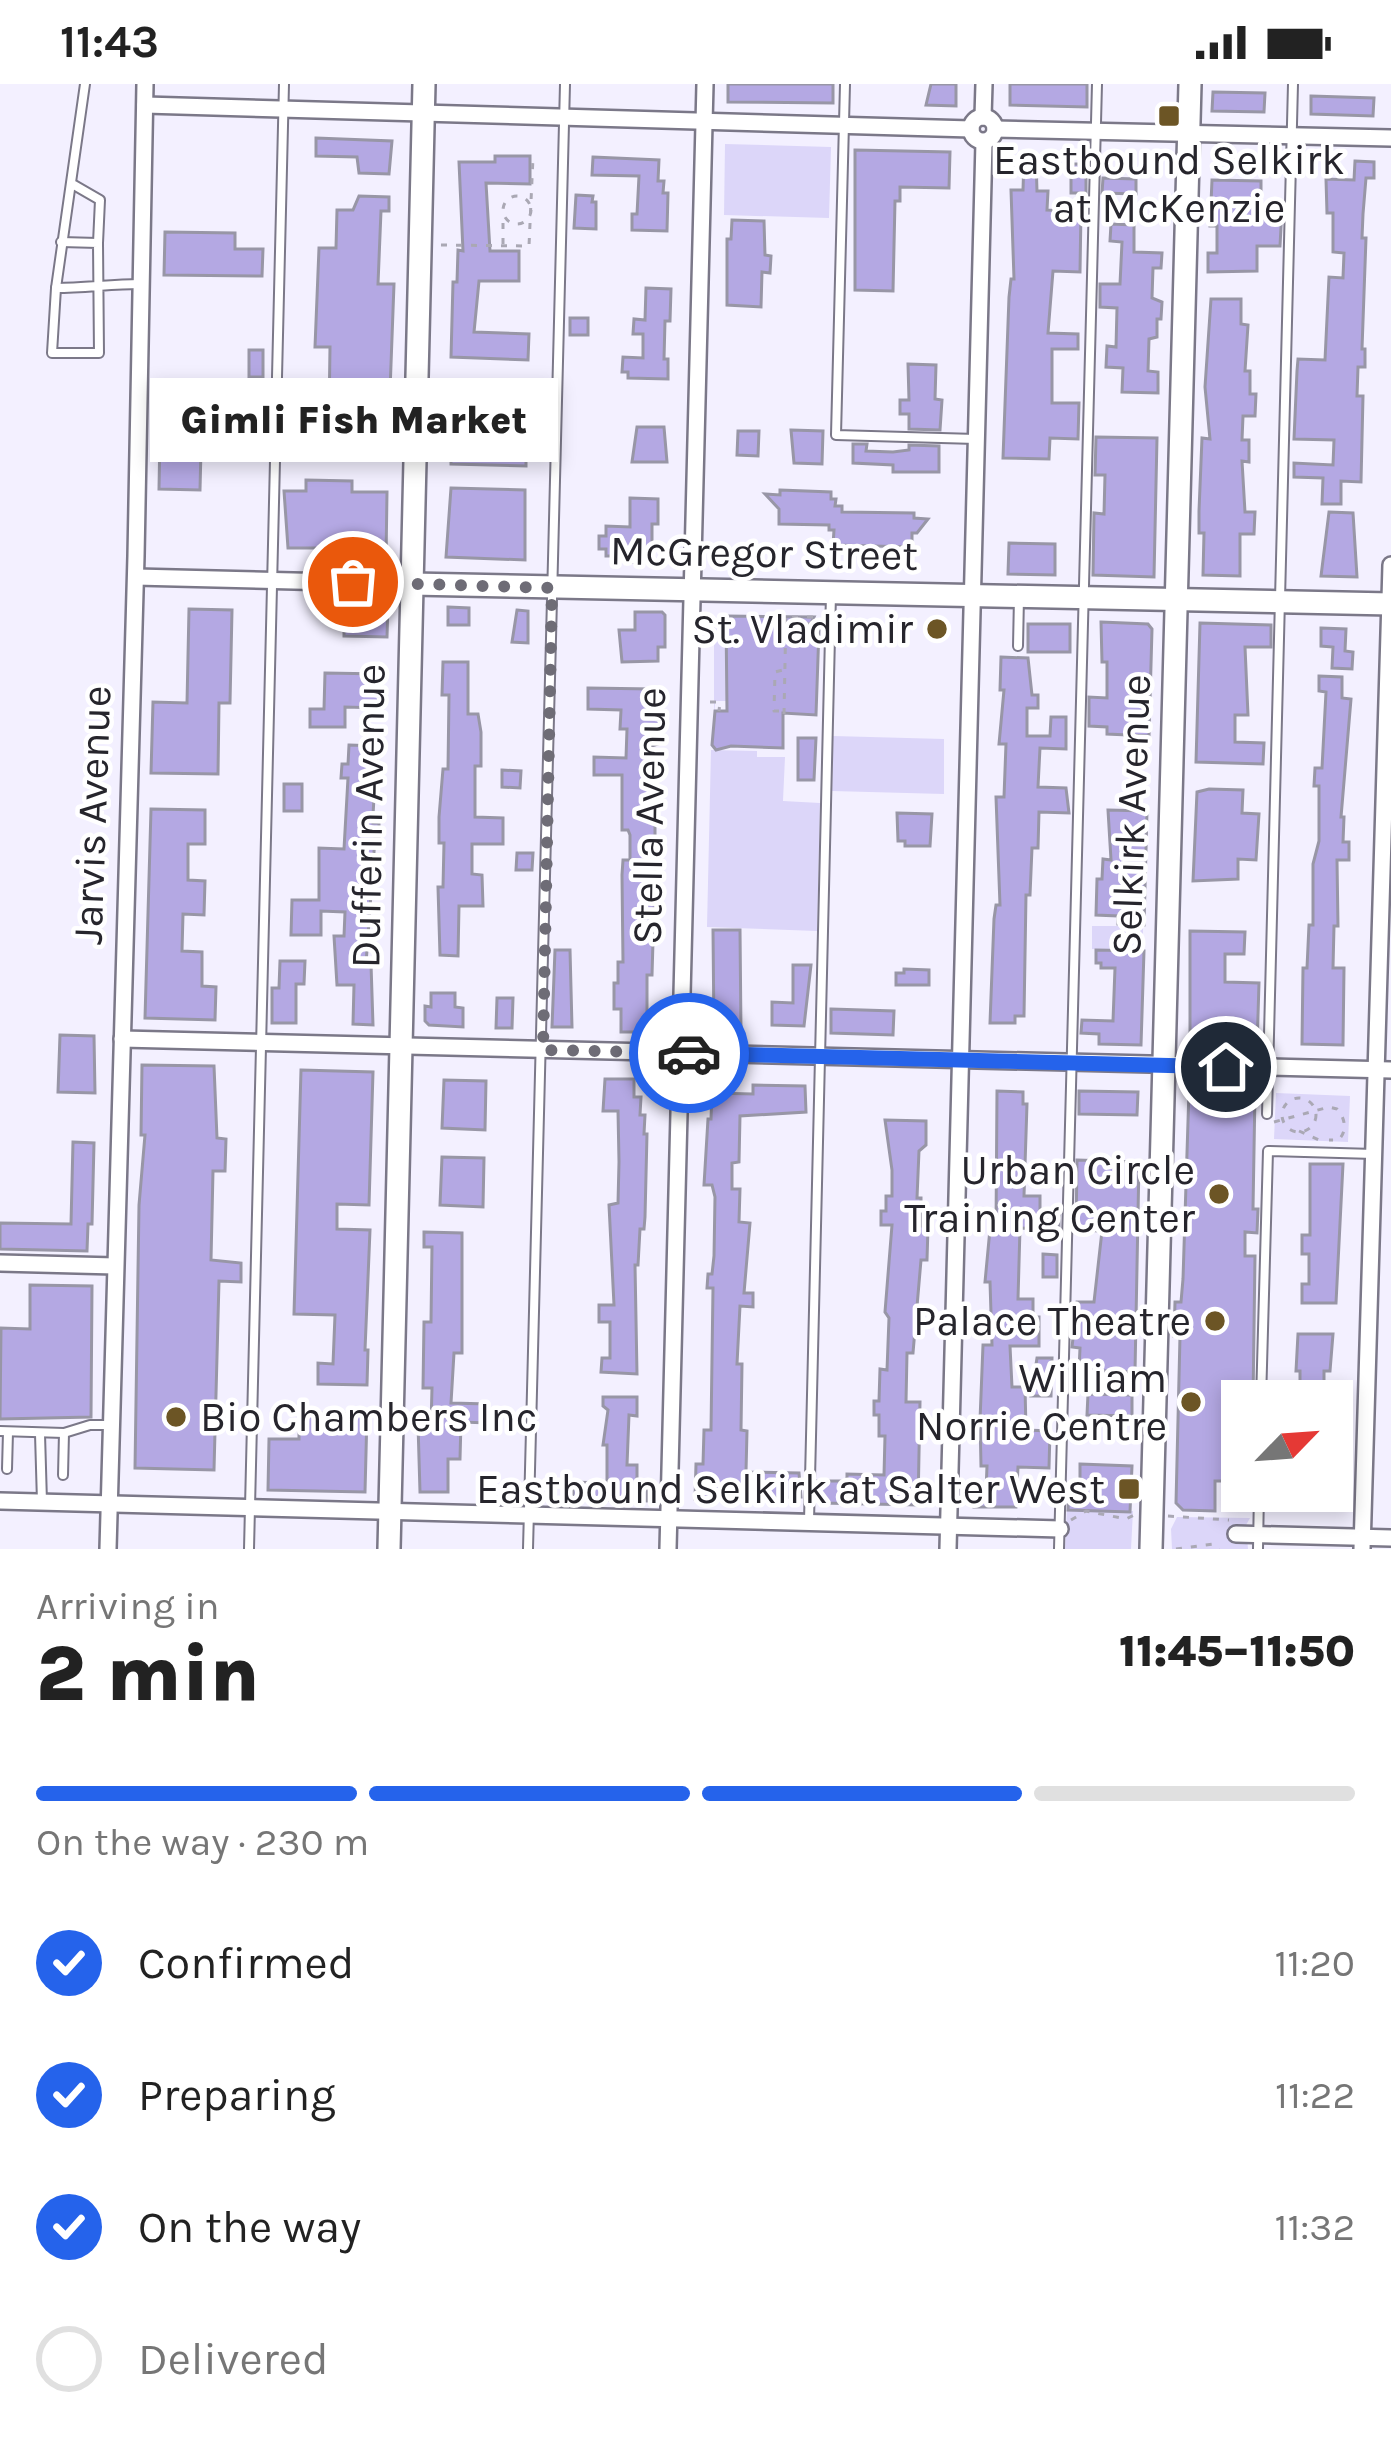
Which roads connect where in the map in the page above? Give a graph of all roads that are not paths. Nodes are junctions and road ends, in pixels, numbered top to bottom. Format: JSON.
{"nodes":[{"id":1,"x":86,"y":84,"type":"edge"},
{"id":2,"x":145,"y":84,"type":"edge"},
{"id":3,"x":284,"y":84,"type":"edge"},
{"id":4,"x":424,"y":84,"type":"edge"},
{"id":5,"x":565,"y":84,"type":"edge"},
{"id":6,"x":705,"y":84,"type":"edge"},
{"id":7,"x":845,"y":84,"type":"edge"},
{"id":8,"x":984,"y":84,"type":"edge"},
{"id":9,"x":1097,"y":84,"type":"edge"},
{"id":10,"x":1190,"y":84,"type":"edge"},
{"id":11,"x":1293,"y":84,"type":"edge"},
{"id":12,"x":145,"y":105,"type":"junction"},
{"id":13,"x":284,"y":109,"type":"junction"},
{"id":14,"x":423,"y":113,"type":"junction"},
{"id":15,"x":564,"y":116,"type":"junction"},
{"id":16,"x":704,"y":119,"type":"junction"},
{"id":17,"x":843,"y":125,"type":"junction"},
{"id":18,"x":983,"y":129,"type":"junction"},
{"id":19,"x":1096,"y":130,"type":"junction"},
{"id":20,"x":1189,"y":134,"type":"junction"},
{"id":21,"x":1292,"y":136,"type":"junction"},
{"id":22,"x":1391,"y":138,"type":"edge"},
{"id":23,"x":74,"y":185,"type":"junction"},
{"id":24,"x":61,"y":242,"type":"junction"},
{"id":25,"x":98,"y":243,"type":"junction"},
{"id":26,"x":141,"y":284,"type":"junction"},
{"id":27,"x":99,"y":287,"type":"junction"},
{"id":28,"x":56,"y":288,"type":"junction"},
{"id":29,"x":977,"y":439,"type":"junction"},
{"id":30,"x":1391,"y":565,"type":"edge"},
{"id":31,"x":136,"y":577,"type":"junction"},
{"id":32,"x":272,"y":580,"type":"junction"},
{"id":33,"x":412,"y":584,"type":"junction"},
{"id":34,"x":552,"y":588,"type":"junction"},
{"id":35,"x":691,"y":590,"type":"junction"},
{"id":36,"x":831,"y":594,"type":"junction"},
{"id":37,"x":1081,"y":595,"type":"junction"},
{"id":38,"x":1019,"y":596,"type":"junction"},
{"id":39,"x":974,"y":597,"type":"junction"},
{"id":40,"x":1177,"y":597,"type":"junction"},
{"id":41,"x":1280,"y":600,"type":"junction"},
{"id":42,"x":1391,"y":604,"type":"edge"},
{"id":43,"x":1018,"y":646,"type":"dead end"},
{"id":44,"x":122,"y":1039,"type":"junction"},
{"id":45,"x":261,"y":1045,"type":"junction"},
{"id":46,"x":402,"y":1046,"type":"junction"},
{"id":47,"x":543,"y":1050,"type":"junction"},
{"id":48,"x":680,"y":1052,"type":"junction"},
{"id":49,"x":820,"y":1056,"type":"junction"},
{"id":50,"x":960,"y":1061,"type":"junction"},
{"id":51,"x":1069,"y":1063,"type":"junction"},
{"id":52,"x":1163,"y":1066,"type":"junction"},
{"id":53,"x":1269,"y":1068,"type":"junction"},
{"id":54,"x":1384,"y":1070,"type":"edge"},
{"id":55,"x":1270,"y":1119,"type":"road end"},
{"id":56,"x":1374,"y":1154,"type":"junction"},
{"id":57,"x":0,"y":1263,"type":"edge"},
{"id":58,"x":116,"y":1266,"type":"junction"},
{"id":59,"x":1263,"y":1380,"type":"edge"},
{"id":60,"x":111,"y":1426,"type":"junction"},
{"id":61,"x":4,"y":1431,"type":"edge"},
{"id":62,"x":64,"y":1433,"type":"junction"},
{"id":63,"x":40,"y":1434,"type":"junction"},
{"id":64,"x":7,"y":1469,"type":"dead end"},
{"id":65,"x":63,"y":1475,"type":"dead end"},
{"id":66,"x":0,"y":1501,"type":"edge"},
{"id":67,"x":42,"y":1502,"type":"junction"},
{"id":68,"x":109,"y":1504,"type":"junction"},
{"id":69,"x":250,"y":1507,"type":"junction"},
{"id":70,"x":390,"y":1510,"type":"junction"},
{"id":71,"x":1259,"y":1512,"type":"edge"},
{"id":72,"x":529,"y":1515,"type":"junction"},
{"id":73,"x":669,"y":1519,"type":"junction"},
{"id":74,"x":809,"y":1522,"type":"junction"},
{"id":75,"x":949,"y":1526,"type":"junction"},
{"id":76,"x":1060,"y":1528,"type":"junction"},
{"id":77,"x":1236,"y":1534,"type":"dead end"},
{"id":78,"x":1391,"y":1538,"type":"edge"},
{"id":79,"x":1258,"y":1542,"type":"edge"},
{"id":80,"x":1362,"y":1543,"type":"edge"},
{"id":81,"x":108,"y":1549,"type":"edge"},
{"id":82,"x":248,"y":1549,"type":"edge"},
{"id":83,"x":389,"y":1549,"type":"edge"},
{"id":84,"x":528,"y":1549,"type":"edge"},
{"id":85,"x":668,"y":1549,"type":"edge"},
{"id":86,"x":948,"y":1549,"type":"edge"},
{"id":87,"x":1059,"y":1549,"type":"edge"},
{"id":88,"x":1151,"y":1549,"type":"edge"}],
"edges":[{"from":1,"to":23,"type":"lane"},
{"from":2,"to":12,"type":"street","name":"Jarvis Avenue"},
{"from":3,"to":13,"type":"lane"},
{"from":4,"to":14,"type":"main road","name":"Dufferin Avenue"},
{"from":5,"to":15,"type":"lane"},
{"from":6,"to":16,"type":"street","name":"Stella Avenue"},
{"from":7,"to":17,"type":"lane"},
{"from":8,"to":18,"type":"street"},
{"from":9,"to":19,"type":"lane"},
{"from":10,"to":20,"type":"main road","name":"Selkirk Avenue"},
{"from":11,"to":21,"type":"lane"},
{"from":12,"to":13,"type":"street"},
{"from":12,"to":26,"type":"street","name":"Jarvis Avenue"},
{"from":13,"to":14,"type":"street"},
{"from":13,"to":32,"type":"lane"},
{"from":14,"to":15,"type":"street"},
{"from":14,"to":33,"type":"main road","name":"Dufferin Avenue"},
{"from":15,"to":16,"type":"street"},
{"from":15,"to":34,"type":"lane"},
{"from":16,"to":17,"type":"street"},
{"from":16,"to":35,"type":"street","name":"Stella Avenue"},
{"from":17,"to":18,"type":"street"},
{"from":17,"to":29,"type":"lane"},
{"from":18,"to":19,"type":"street"},
{"from":18,"to":29,"type":"street"},
{"from":19,"to":20,"type":"street"},
{"from":19,"to":37,"type":"lane"},
{"from":20,"to":21,"type":"street"},
{"from":20,"to":40,"type":"main road","name":"Selkirk Avenue"},
{"from":21,"to":22,"type":"street"},
{"from":21,"to":41,"type":"lane"},
{"from":23,"to":24,"type":"lane"},
{"from":23,"to":25,"type":"lane"},
{"from":24,"to":25,"type":"lane"},
{"from":24,"to":28,"type":"lane"},
{"from":25,"to":27,"type":"lane"},
{"from":26,"to":27,"type":"lane"},
{"from":26,"to":31,"type":"street","name":"Jarvis Avenue"},
{"from":27,"to":28,"type":"lane"},
{"from":27,"to":28,"type":"lane"},
{"from":29,"to":39,"type":"street"},
{"from":30,"to":42,"type":"street"},
{"from":31,"to":32,"type":"street","name":"McGregor Street"},
{"from":31,"to":44,"type":"street","name":"Jarvis Avenue"},
{"from":32,"to":33,"type":"street","name":"McGregor Street"},
{"from":32,"to":45,"type":"lane"},
{"from":33,"to":34,"type":"main road","name":"McGregor Street"},
{"from":33,"to":46,"type":"main road","name":"Dufferin Avenue"},
{"from":34,"to":35,"type":"main road","name":"McGregor Street"},
{"from":34,"to":47,"type":"lane"},
{"from":35,"to":36,"type":"main road","name":"McGregor Street"},
{"from":35,"to":48,"type":"street","name":"Stella Avenue"},
{"from":36,"to":39,"type":"main road","name":"McGregor Street"},
{"from":36,"to":49,"type":"lane"},
{"from":37,"to":38,"type":"main road","name":"McGregor Street"},
{"from":37,"to":40,"type":"main road","name":"McGregor Street"},
{"from":37,"to":51,"type":"lane"},
{"from":38,"to":39,"type":"main road","name":"McGregor Street"},
{"from":38,"to":43,"type":"lane"},
{"from":39,"to":50,"type":"street"},
{"from":40,"to":41,"type":"main road","name":"McGregor Street"},
{"from":40,"to":52,"type":"main road","name":"Selkirk Avenue"},
{"from":41,"to":42,"type":"main road","name":"McGregor Street"},
{"from":41,"to":53,"type":"lane"},
{"from":42,"to":54,"type":"street"},
{"from":44,"to":45,"type":"street"},
{"from":44,"to":58,"type":"street","name":"Jarvis Avenue"},
{"from":45,"to":46,"type":"street"},
{"from":45,"to":69,"type":"lane"},
{"from":46,"to":47,"type":"street"},
{"from":46,"to":70,"type":"main road","name":"Dufferin Avenue"},
{"from":47,"to":48,"type":"street"},
{"from":47,"to":72,"type":"lane"},
{"from":48,"to":49,"type":"street"},
{"from":48,"to":73,"type":"street","name":"Stella Avenue"},
{"from":49,"to":50,"type":"street"},
{"from":49,"to":74,"type":"lane"},
{"from":50,"to":51,"type":"street"},
{"from":50,"to":75,"type":"street"},
{"from":51,"to":52,"type":"street"},
{"from":51,"to":76,"type":"lane"},
{"from":52,"to":53,"type":"street"},
{"from":52,"to":88,"type":"main road","name":"Selkirk Avenue"},
{"from":53,"to":54,"type":"street"},
{"from":53,"to":55,"type":"lane"},
{"from":54,"to":56,"type":"street"},
{"from":56,"to":59,"type":"lane"},
{"from":56,"to":80,"type":"street"},
{"from":57,"to":58,"type":"street"},
{"from":58,"to":60,"type":"street","name":"Jarvis Avenue"},
{"from":60,"to":62,"type":"lane"},
{"from":60,"to":68,"type":"street","name":"Jarvis Avenue"},
{"from":61,"to":63,"type":"lane"},
{"from":61,"to":64,"type":"lane"},
{"from":62,"to":63,"type":"lane"},
{"from":62,"to":65,"type":"lane"},
{"from":63,"to":67,"type":"lane"},
{"from":66,"to":67,"type":"street"},
{"from":67,"to":68,"type":"street"},
{"from":68,"to":69,"type":"street"},
{"from":68,"to":81,"type":"street","name":"Jarvis Avenue"},
{"from":69,"to":70,"type":"street"},
{"from":69,"to":82,"type":"lane"},
{"from":70,"to":72,"type":"street"},
{"from":70,"to":83,"type":"main road","name":"Dufferin Avenue"},
{"from":71,"to":79,"type":"lane"},
{"from":72,"to":73,"type":"street"},
{"from":72,"to":84,"type":"lane"},
{"from":73,"to":74,"type":"street"},
{"from":73,"to":85,"type":"street","name":"Stella Avenue"},
{"from":74,"to":75,"type":"street"},
{"from":75,"to":76,"type":"street"},
{"from":75,"to":86,"type":"street"},
{"from":76,"to":87,"type":"lane"},
{"from":77,"to":79,"type":"street"},
{"from":78,"to":80,"type":"street"},
{"from":79,"to":80,"type":"street"}]}
